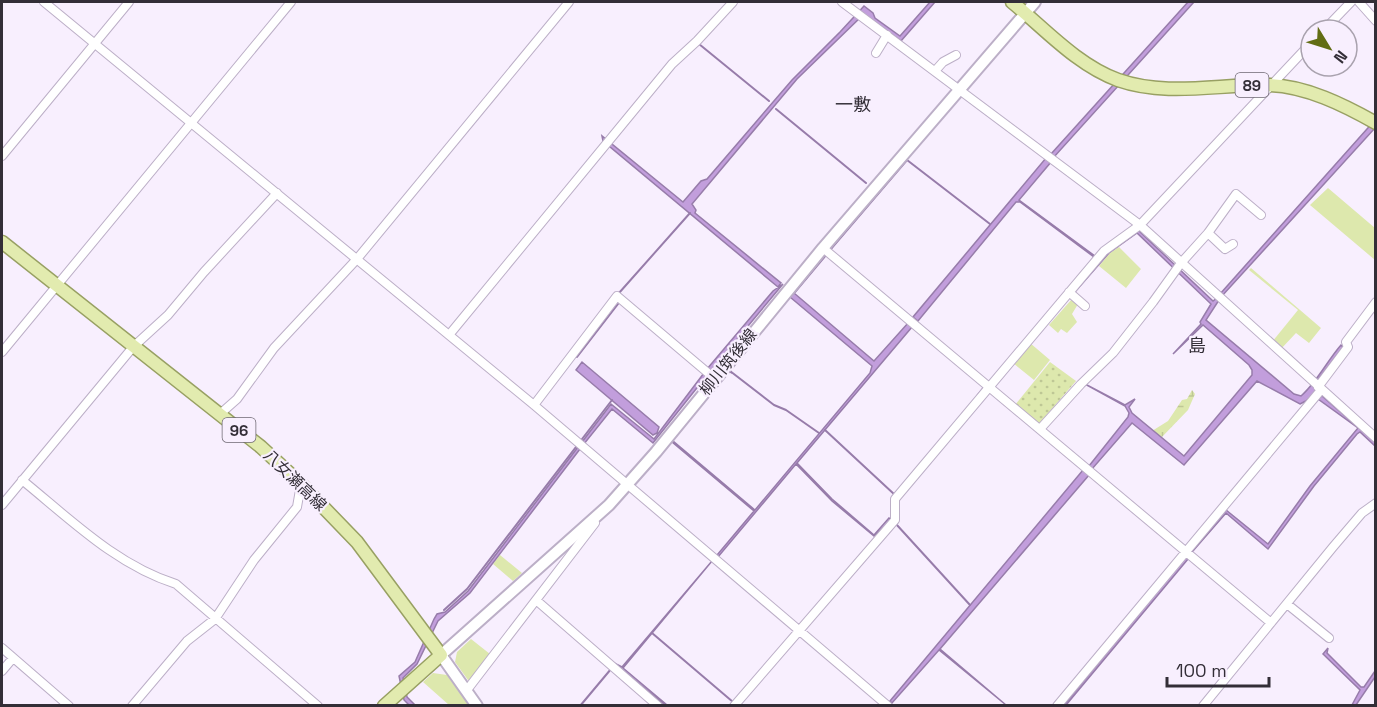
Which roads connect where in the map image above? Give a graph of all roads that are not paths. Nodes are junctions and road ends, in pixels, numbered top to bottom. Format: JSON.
{"nodes":[{"id":1,"x":44,"y":2,"type":"edge"},
{"id":2,"x":129,"y":2,"type":"edge"},
{"id":3,"x":291,"y":2,"type":"edge"},
{"id":4,"x":569,"y":2,"type":"edge"},
{"id":5,"x":733,"y":2,"type":"edge"},
{"id":6,"x":842,"y":2,"type":"edge"},
{"id":7,"x":1035,"y":2,"type":"edge"},
{"id":8,"x":1351,"y":2,"type":"edge"},
{"id":9,"x":1359,"y":2,"type":"edge"},
{"id":10,"x":1018,"y":6,"type":"edge"},
{"id":11,"x":1336,"y":18,"type":"edge"},
{"id":12,"x":1376,"y":21,"type":"edge"},
{"id":13,"x":887,"y":36,"type":"junction"},
{"id":14,"x":94,"y":43,"type":"junction"},
{"id":15,"x":876,"y":53,"type":"dead end"},
{"id":16,"x":956,"y":54,"type":"dead end"},
{"id":17,"x":1299,"y":56,"type":"edge"},
{"id":18,"x":935,"y":71,"type":"junction"},
{"id":19,"x":1272,"y":85,"type":"junction"},
{"id":20,"x":960,"y":90,"type":"junction"},
{"id":21,"x":190,"y":122,"type":"junction"},
{"id":22,"x":1374,"y":122,"type":"edge"},
{"id":23,"x":2,"y":156,"type":"edge"},
{"id":24,"x":277,"y":193,"type":"junction"},
{"id":25,"x":1261,"y":215,"type":"dead end"},
{"id":26,"x":1140,"y":225,"type":"junction"},
{"id":27,"x":1208,"y":233,"type":"junction"},
{"id":28,"x":2,"y":242,"type":"edge"},
{"id":29,"x":1233,"y":244,"type":"dead end"},
{"id":30,"x":823,"y":248,"type":"junction"},
{"id":31,"x":357,"y":259,"type":"junction"},
{"id":32,"x":1181,"y":263,"type":"junction"},
{"id":33,"x":56,"y":285,"type":"junction"},
{"id":34,"x":1069,"y":292,"type":"junction"},
{"id":35,"x":1376,"y":302,"type":"edge"},
{"id":36,"x":1085,"y":306,"type":"dead end"},
{"id":37,"x":449,"y":335,"type":"junction"},
{"id":38,"x":133,"y":347,"type":"junction"},
{"id":39,"x":2,"y":352,"type":"edge"},
{"id":40,"x":714,"y":378,"type":"junction"},
{"id":41,"x":990,"y":387,"type":"junction"},
{"id":42,"x":1319,"y":388,"type":"junction"},
{"id":43,"x":534,"y":405,"type":"junction"},
{"id":44,"x":220,"y":414,"type":"junction"},
{"id":45,"x":1040,"y":429,"type":"junction"},
{"id":46,"x":1376,"y":438,"type":"edge"},
{"id":47,"x":22,"y":480,"type":"junction"},
{"id":48,"x":301,"y":484,"type":"junction"},
{"id":49,"x":627,"y":485,"type":"junction"},
{"id":50,"x":1376,"y":503,"type":"edge"},
{"id":51,"x":2,"y":505,"type":"edge"},
{"id":52,"x":595,"y":523,"type":"dead end"},
{"id":53,"x":1185,"y":552,"type":"junction"},
{"id":54,"x":536,"y":600,"type":"junction"},
{"id":55,"x":1287,"y":604,"type":"junction"},
{"id":56,"x":215,"y":619,"type":"junction"},
{"id":57,"x":1270,"y":623,"type":"junction"},
{"id":58,"x":800,"y":631,"type":"junction"},
{"id":59,"x":1329,"y":638,"type":"dead end"},
{"id":60,"x":2,"y":648,"type":"edge"},
{"id":61,"x":441,"y":655,"type":"junction"},
{"id":62,"x":13,"y":658,"type":"junction"},
{"id":63,"x":2,"y":671,"type":"edge"},
{"id":64,"x":466,"y":690,"type":"junction"},
{"id":65,"x":69,"y":705,"type":"edge"},
{"id":66,"x":132,"y":705,"type":"edge"},
{"id":67,"x":318,"y":705,"type":"edge"},
{"id":68,"x":384,"y":705,"type":"edge"},
{"id":69,"x":477,"y":705,"type":"edge"},
{"id":70,"x":658,"y":705,"type":"edge"},
{"id":71,"x":734,"y":705,"type":"edge"},
{"id":72,"x":888,"y":705,"type":"edge"},
{"id":73,"x":1057,"y":705,"type":"edge"},
{"id":74,"x":1203,"y":705,"type":"edge"}],
"edges":[{"from":1,"to":14,"type":"street"},
{"from":2,"to":14,"type":"street"},
{"from":3,"to":21,"type":"street"},
{"from":4,"to":31,"type":"street"},
{"from":5,"to":37,"type":"street"},
{"from":6,"to":13,"type":"street"},
{"from":7,"to":10,"type":"main road","name":"柳川筑後線"},
{"from":8,"to":11,"type":"street"},
{"from":9,"to":12,"type":"street"},
{"from":10,"to":19,"type":"main road","number":"89"},
{"from":10,"to":20,"type":"main road","name":"柳川筑後線"},
{"from":13,"to":15,"type":"street"},
{"from":13,"to":18,"type":"street"},
{"from":14,"to":21,"type":"street"},
{"from":14,"to":23,"type":"street"},
{"from":16,"to":18,"type":"street"},
{"from":17,"to":19,"type":"street"},
{"from":18,"to":20,"type":"street"},
{"from":19,"to":22,"type":"main road","number":"89"},
{"from":19,"to":26,"type":"street"},
{"from":20,"to":26,"type":"street"},
{"from":20,"to":30,"type":"main road","name":"柳川筑後線"},
{"from":21,"to":24,"type":"street"},
{"from":21,"to":33,"type":"street"},
{"from":24,"to":31,"type":"street"},
{"from":24,"to":38,"type":"street"},
{"from":25,"to":27,"type":"street"},
{"from":26,"to":32,"type":"street"},
{"from":26,"to":34,"type":"street"},
{"from":27,"to":29,"type":"street"},
{"from":27,"to":32,"type":"street"},
{"from":28,"to":33,"type":"main road","name":"八女瀬高線","number":"96"},
{"from":30,"to":40,"type":"main road","name":"柳川筑後線"},
{"from":30,"to":41,"type":"street"},
{"from":31,"to":37,"type":"street"},
{"from":31,"to":44,"type":"street"},
{"from":32,"to":42,"type":"street"},
{"from":32,"to":45,"type":"street"},
{"from":33,"to":38,"type":"main road","name":"八女瀬高線","number":"96"},
{"from":33,"to":39,"type":"street"},
{"from":34,"to":36,"type":"street"},
{"from":34,"to":41,"type":"street"},
{"from":35,"to":42,"type":"street"},
{"from":37,"to":43,"type":"street"},
{"from":38,"to":44,"type":"main road","name":"八女瀬高線","number":"96"},
{"from":38,"to":47,"type":"street"},
{"from":40,"to":43,"type":"street"},
{"from":40,"to":49,"type":"main road","name":"柳川筑後線"},
{"from":41,"to":45,"type":"street"},
{"from":41,"to":58,"type":"street"},
{"from":42,"to":46,"type":"street"},
{"from":42,"to":53,"type":"street"},
{"from":43,"to":49,"type":"street"},
{"from":44,"to":48,"type":"main road","name":"八女瀬高線","number":"96"},
{"from":45,"to":53,"type":"street"},
{"from":47,"to":51,"type":"street"},
{"from":47,"to":56,"type":"street"},
{"from":48,"to":56,"type":"street"},
{"from":48,"to":61,"type":"main road","name":"八女瀬高線","number":"96"},
{"from":49,"to":58,"type":"street"},
{"from":49,"to":61,"type":"main road","name":"柳川筑後線"},
{"from":50,"to":55,"type":"street"},
{"from":52,"to":54,"type":"street"},
{"from":53,"to":57,"type":"street"},
{"from":53,"to":73,"type":"street"},
{"from":54,"to":64,"type":"street"},
{"from":54,"to":70,"type":"street"},
{"from":55,"to":57,"type":"street"},
{"from":55,"to":59,"type":"street"},
{"from":56,"to":66,"type":"street"},
{"from":56,"to":67,"type":"street"},
{"from":57,"to":74,"type":"street"},
{"from":58,"to":71,"type":"street"},
{"from":58,"to":72,"type":"street"},
{"from":60,"to":62,"type":"street"},
{"from":61,"to":64,"type":"main road"},
{"from":61,"to":68,"type":"main road"},
{"from":62,"to":63,"type":"street"},
{"from":62,"to":65,"type":"street"},
{"from":64,"to":69,"type":"main road"}]}
